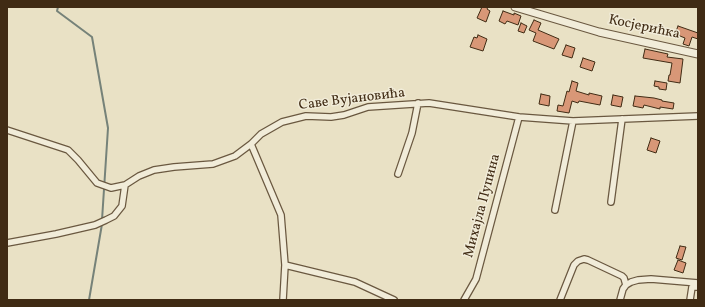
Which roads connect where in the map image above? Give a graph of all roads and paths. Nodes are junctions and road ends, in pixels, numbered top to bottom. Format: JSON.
{"nodes":[{"id":1,"x":515,"y":7,"type":"edge"},
{"id":2,"x":698,"y":54,"type":"edge"},
{"id":3,"x":418,"y":103,"type":"junction"},
{"id":4,"x":698,"y":116,"type":"edge"},
{"id":5,"x":519,"y":117,"type":"junction"},
{"id":6,"x":622,"y":119,"type":"junction"},
{"id":7,"x":573,"y":121,"type":"junction"},
{"id":8,"x":7,"y":130,"type":"edge"},
{"id":9,"x":251,"y":144,"type":"junction"},
{"id":10,"x":398,"y":174,"type":"dead end"},
{"id":11,"x":125,"y":186,"type":"junction"},
{"id":12,"x":610,"y":202,"type":"dead end"},
{"id":13,"x":556,"y":210,"type":"dead end"},
{"id":14,"x":7,"y":243,"type":"edge"},
{"id":15,"x":285,"y":265,"type":"junction"},
{"id":16,"x":698,"y":283,"type":"edge"},
{"id":17,"x":626,"y":286,"type":"junction"},
{"id":18,"x":698,"y":287,"type":"edge"},
{"id":19,"x":283,"y":300,"type":"edge"},
{"id":20,"x":394,"y":300,"type":"edge"},
{"id":21,"x":464,"y":300,"type":"edge"},
{"id":22,"x":560,"y":300,"type":"edge"},
{"id":23,"x":620,"y":300,"type":"edge"},
{"id":24,"x":690,"y":300,"type":"edge"}],
"edges":[{"from":1,"to":2,"type":"street","name":"Косјерићка"},
{"from":3,"to":5,"type":"street","name":"Саве Вујановића"},
{"from":3,"to":9,"type":"street","name":"Саве Вујановића"},
{"from":3,"to":10,"type":"street"},
{"from":4,"to":6,"type":"street","name":"Саве Вујановића"},
{"from":5,"to":7,"type":"street","name":"Саве Вујановића"},
{"from":5,"to":21,"type":"street","name":"Михајла Пупина"},
{"from":6,"to":7,"type":"street","name":"Саве Вујановића"},
{"from":6,"to":12,"type":"street"},
{"from":7,"to":13,"type":"street"},
{"from":8,"to":11,"type":"street","name":"Саве Вујановића"},
{"from":9,"to":11,"type":"street","name":"Саве Вујановића"},
{"from":9,"to":15,"type":"street"},
{"from":11,"to":14,"type":"street"},
{"from":15,"to":19,"type":"street"},
{"from":15,"to":20,"type":"street"},
{"from":16,"to":17,"type":"street"},
{"from":17,"to":22,"type":"street"},
{"from":17,"to":23,"type":"street"},
{"from":18,"to":24,"type":"street"}]}
